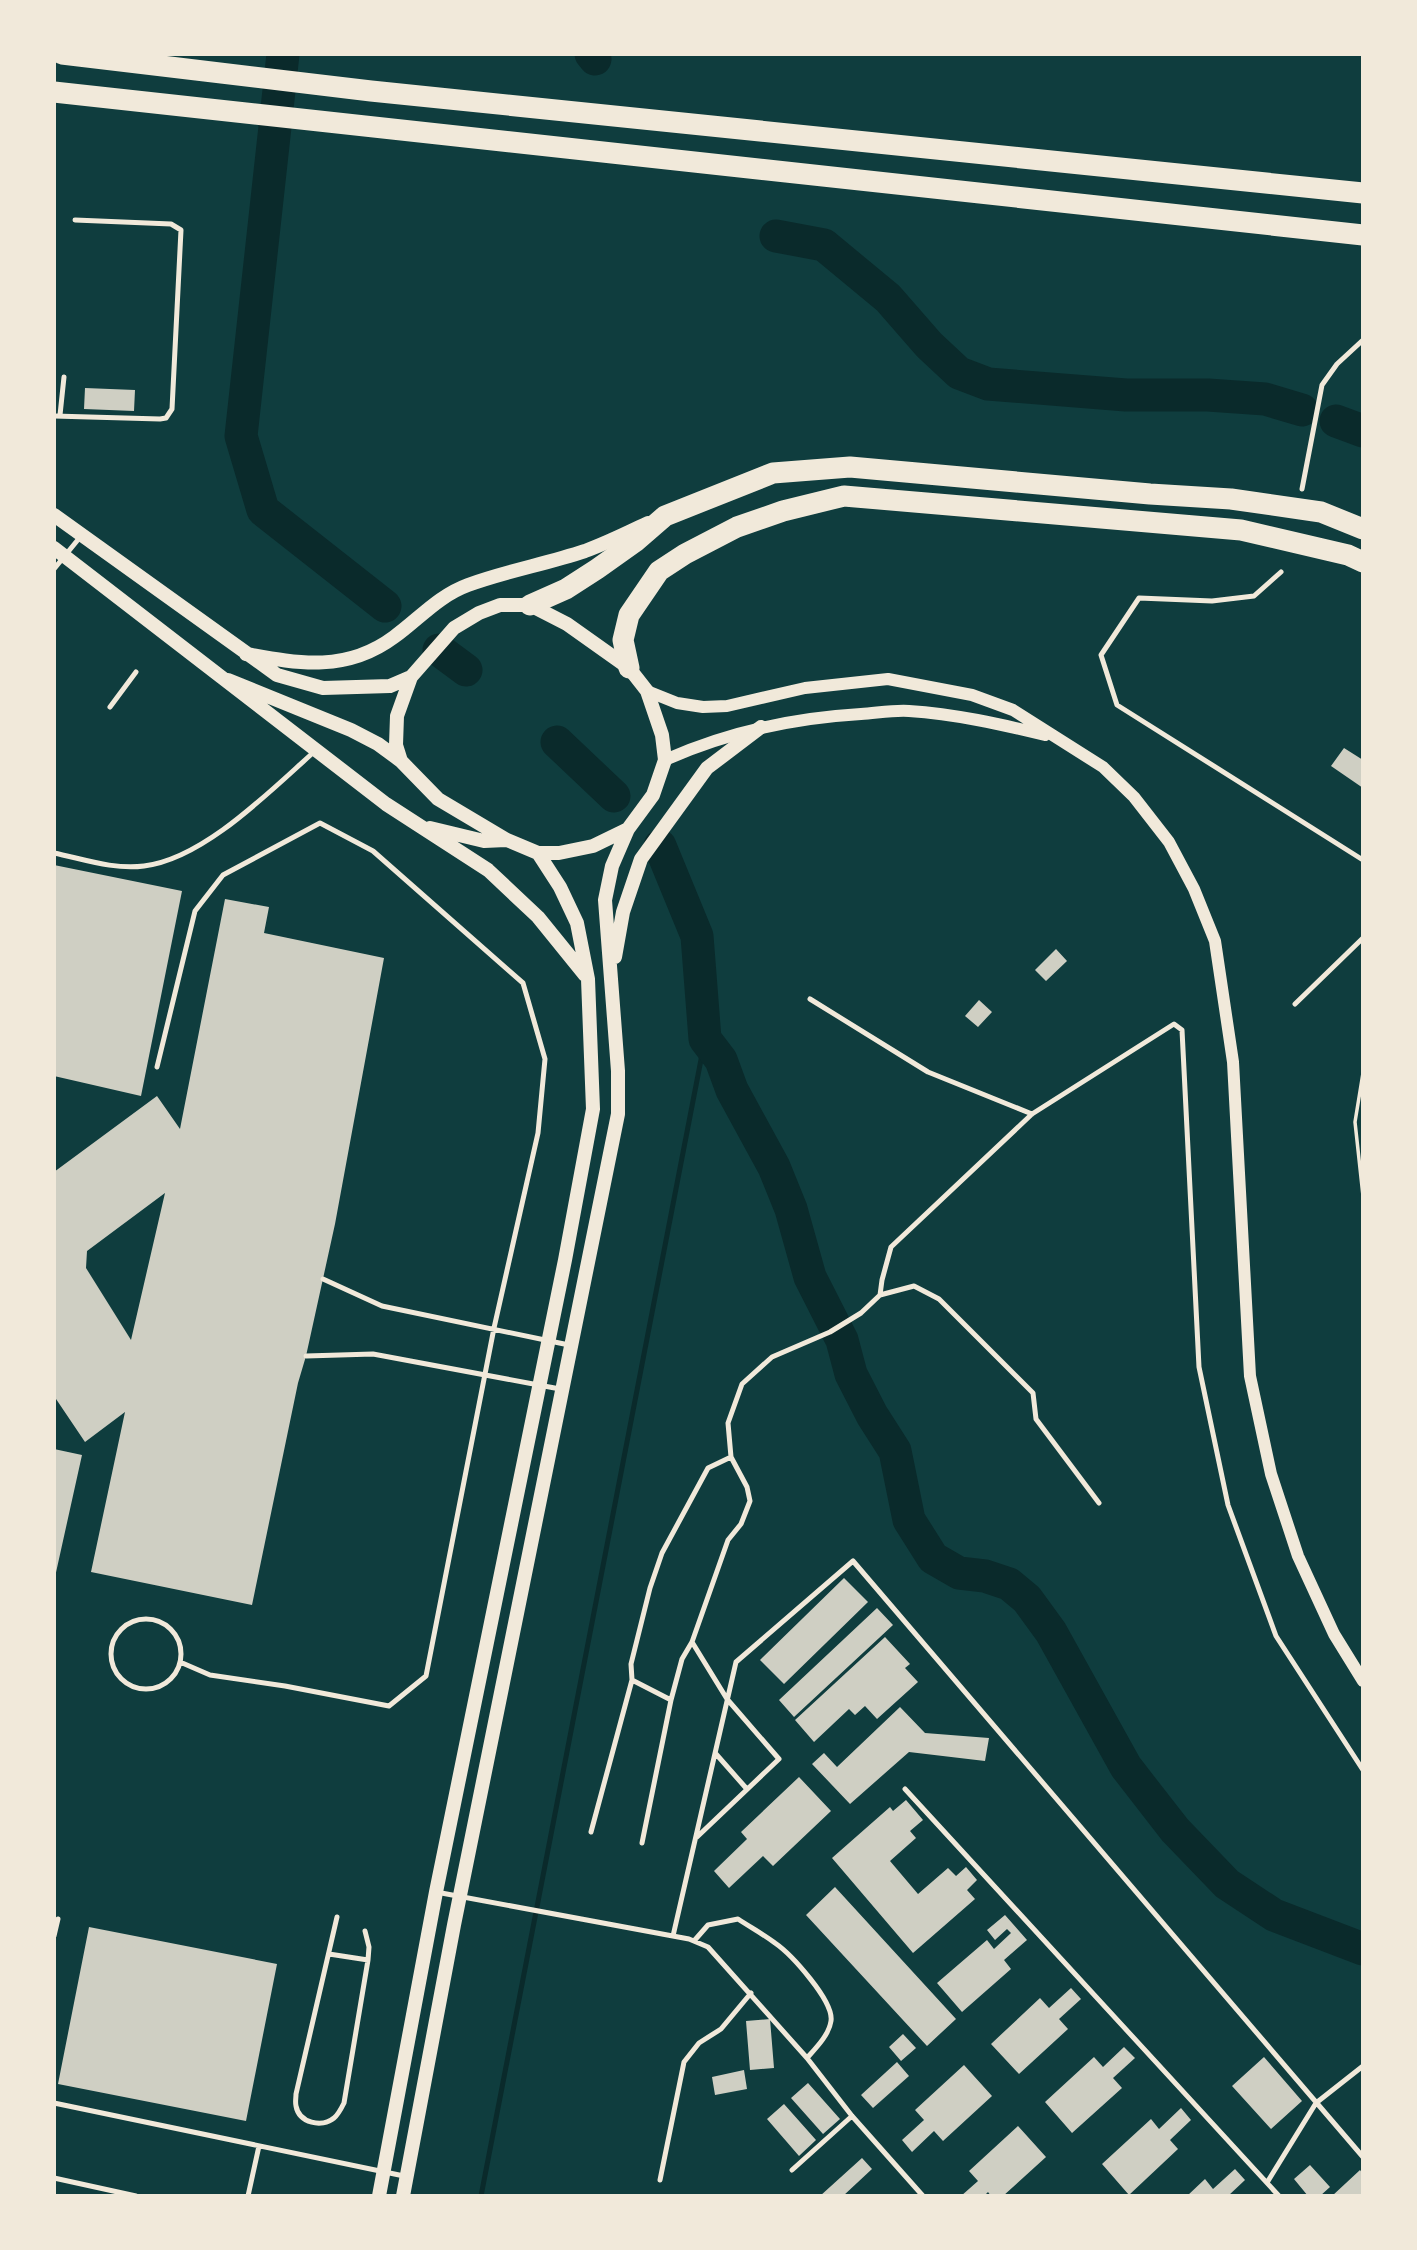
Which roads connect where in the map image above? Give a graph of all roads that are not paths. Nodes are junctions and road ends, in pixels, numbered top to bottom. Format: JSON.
{"nodes":[{"id":1,"x":62,"y":54,"type":"edge"},
{"id":2,"x":54,"y":92,"type":"edge"},
{"id":3,"x":1363,"y":193,"type":"edge"},
{"id":4,"x":75,"y":220,"type":"dead end"},
{"id":5,"x":1234,"y":222,"type":"junction"},
{"id":6,"x":1363,"y":235,"type":"edge"},
{"id":7,"x":1363,"y":245,"type":"edge"},
{"id":8,"x":1363,"y":340,"type":"edge"},
{"id":9,"x":64,"y":377,"type":"dead end"},
{"id":10,"x":57,"y":416,"type":"edge"},
{"id":11,"x":1302,"y":489,"type":"dead end"},
{"id":12,"x":54,"y":515,"type":"edge"},
{"id":13,"x":665,"y":516,"type":"junction"},
{"id":14,"x":1363,"y":529,"type":"edge"},
{"id":15,"x":81,"y":536,"type":"junction"},
{"id":16,"x":59,"y":552,"type":"edge"},
{"id":17,"x":1363,"y":562,"type":"edge"},
{"id":18,"x":54,"y":569,"type":"edge"},
{"id":19,"x":1281,"y":572,"type":"dead end"},
{"id":20,"x":530,"y":605,"type":"junction"},
{"id":21,"x":246,"y":654,"type":"junction"},
{"id":22,"x":628,"y":668,"type":"junction"},
{"id":23,"x":136,"y":672,"type":"dead end"},
{"id":24,"x":411,"y":677,"type":"junction"},
{"id":25,"x":228,"y":680,"type":"junction"},
{"id":26,"x":648,"y":691,"type":"junction"},
{"id":27,"x":110,"y":707,"type":"dead end"},
{"id":28,"x":761,"y":727,"type":"junction"},
{"id":29,"x":1052,"y":736,"type":"junction"},
{"id":30,"x":317,"y":749,"type":"junction"},
{"id":31,"x":666,"y":760,"type":"junction"},
{"id":32,"x":401,"y":761,"type":"junction"},
{"id":33,"x":420,"y":825,"type":"junction"},
{"id":34,"x":628,"y":829,"type":"junction"},
{"id":35,"x":507,"y":840,"type":"junction"},
{"id":36,"x":54,"y":853,"type":"edge"},
{"id":37,"x":538,"y":853,"type":"junction"},
{"id":38,"x":1363,"y":860,"type":"edge"},
{"id":39,"x":1363,"y":938,"type":"edge"},
{"id":40,"x":588,"y":979,"type":"junction"},
{"id":41,"x":611,"y":981,"type":"junction"},
{"id":42,"x":810,"y":999,"type":"dead end"},
{"id":43,"x":1295,"y":1004,"type":"dead end"},
{"id":44,"x":157,"y":1067,"type":"dead end"},
{"id":45,"x":1032,"y":1114,"type":"junction"},
{"id":46,"x":323,"y":1279,"type":"dead end"},
{"id":47,"x":880,"y":1295,"type":"junction"},
{"id":48,"x":494,"y":1328,"type":"junction"},
{"id":49,"x":549,"y":1340,"type":"junction"},
{"id":50,"x":572,"y":1345,"type":"junction"},
{"id":51,"x":306,"y":1356,"type":"dead end"},
{"id":52,"x":484,"y":1375,"type":"junction"},
{"id":53,"x":539,"y":1385,"type":"junction"},
{"id":54,"x":563,"y":1390,"type":"junction"},
{"id":55,"x":731,"y":1457,"type":"junction"},
{"id":56,"x":1099,"y":1503,"type":"dead end"},
{"id":57,"x":692,"y":1643,"type":"junction"},
{"id":58,"x":180,"y":1662,"type":"junction"},
{"id":59,"x":632,"y":1680,"type":"junction"},
{"id":60,"x":1363,"y":1681,"type":"edge"},
{"id":61,"x":727,"y":1699,"type":"junction"},
{"id":62,"x":671,"y":1700,"type":"junction"},
{"id":63,"x":716,"y":1754,"type":"junction"},
{"id":64,"x":1363,"y":1770,"type":"edge"},
{"id":65,"x":747,"y":1788,"type":"junction"},
{"id":66,"x":905,"y":1789,"type":"dead end"},
{"id":67,"x":591,"y":1832,"type":"dead end"},
{"id":68,"x":697,"y":1837,"type":"junction"},
{"id":69,"x":642,"y":1843,"type":"dead end"},
{"id":70,"x":436,"y":1892,"type":"junction"},
{"id":71,"x":460,"y":1897,"type":"junction"},
{"id":72,"x":337,"y":1917,"type":"dead end"},
{"id":73,"x":58,"y":1919,"type":"dead end"},
{"id":74,"x":366,"y":1931,"type":"dead end"},
{"id":75,"x":54,"y":1936,"type":"edge"},
{"id":76,"x":673,"y":1936,"type":"junction"},
{"id":77,"x":694,"y":1941,"type":"junction"},
{"id":78,"x":329,"y":1954,"type":"junction"},
{"id":79,"x":368,"y":1960,"type":"junction"},
{"id":80,"x":751,"y":1993,"type":"junction"},
{"id":81,"x":807,"y":2058,"type":"junction"},
{"id":82,"x":1363,"y":2066,"type":"edge"},
{"id":83,"x":54,"y":2103,"type":"edge"},
{"id":84,"x":1316,"y":2103,"type":"junction"},
{"id":85,"x":852,"y":2116,"type":"junction"},
{"id":86,"x":259,"y":2146,"type":"junction"},
{"id":87,"x":1363,"y":2157,"type":"edge"},
{"id":88,"x":792,"y":2170,"type":"dead end"},
{"id":89,"x":383,"y":2172,"type":"junction"},
{"id":90,"x":407,"y":2177,"type":"junction"},
{"id":91,"x":54,"y":2178,"type":"edge"},
{"id":92,"x":660,"y":2180,"type":"dead end"},
{"id":93,"x":1268,"y":2181,"type":"junction"},
{"id":94,"x":88,"y":2186,"type":"junction"},
{"id":95,"x":86,"y":2196,"type":"edge"},
{"id":96,"x":136,"y":2196,"type":"edge"},
{"id":97,"x":248,"y":2196,"type":"edge"},
{"id":98,"x":379,"y":2196,"type":"edge"},
{"id":99,"x":403,"y":2196,"type":"edge"},
{"id":100,"x":923,"y":2196,"type":"edge"},
{"id":101,"x":1279,"y":2196,"type":"edge"}],
"edges":[{"from":1,"to":3,"type":"highway"},
{"from":2,"to":5,"type":"highway"},
{"from":4,"to":10,"type":"lane"},
{"from":5,"to":6,"type":"highway"},
{"from":5,"to":7,"type":"highway"},
{"from":8,"to":11,"type":"lane"},
{"from":9,"to":10,"type":"lane"},
{"from":12,"to":15,"type":"main road"},
{"from":13,"to":14,"type":"highway"},
{"from":13,"to":20,"type":"highway"},
{"from":13,"to":21,"type":"main road"},
{"from":15,"to":16,"type":"lane"},
{"from":15,"to":21,"type":"main road"},
{"from":16,"to":18,"type":"lane"},
{"from":16,"to":25,"type":"main road"},
{"from":17,"to":22,"type":"highway"},
{"from":19,"to":38,"type":"lane"},
{"from":20,"to":22,"type":"main road"},
{"from":20,"to":24,"type":"main road"},
{"from":21,"to":24,"type":"main road"},
{"from":22,"to":26,"type":"main road"},
{"from":23,"to":27,"type":"lane"},
{"from":24,"to":32,"type":"main road"},
{"from":25,"to":30,"type":"main road"},
{"from":25,"to":32,"type":"main road"},
{"from":26,"to":29,"type":"street"},
{"from":26,"to":31,"type":"main road"},
{"from":28,"to":29,"type":"street"},
{"from":28,"to":31,"type":"street"},
{"from":28,"to":41,"type":"main road"},
{"from":29,"to":60,"type":"street"},
{"from":30,"to":33,"type":"main road"},
{"from":30,"to":36,"type":"lane"},
{"from":31,"to":34,"type":"main road"},
{"from":32,"to":35,"type":"main road"},
{"from":33,"to":35,"type":"main road"},
{"from":33,"to":40,"type":"main road"},
{"from":34,"to":37,"type":"main road"},
{"from":34,"to":41,"type":"main road"},
{"from":35,"to":37,"type":"main road"},
{"from":37,"to":40,"type":"main road"},
{"from":39,"to":43,"type":"lane"},
{"from":40,"to":49,"type":"main road"},
{"from":41,"to":50,"type":"main road"},
{"from":42,"to":45,"type":"lane"},
{"from":44,"to":48,"type":"lane"},
{"from":45,"to":47,"type":"lane"},
{"from":45,"to":64,"type":"lane"},
{"from":46,"to":48,"type":"lane"},
{"from":47,"to":55,"type":"lane"},
{"from":47,"to":56,"type":"lane"},
{"from":48,"to":49,"type":"lane"},
{"from":48,"to":52,"type":"lane"},
{"from":49,"to":50,"type":"lane"},
{"from":49,"to":53,"type":"main road"},
{"from":50,"to":54,"type":"main road"},
{"from":51,"to":52,"type":"lane"},
{"from":52,"to":53,"type":"lane"},
{"from":52,"to":58,"type":"lane"},
{"from":53,"to":54,"type":"lane"},
{"from":53,"to":70,"type":"main road"},
{"from":54,"to":71,"type":"main road"},
{"from":55,"to":57,"type":"lane"},
{"from":55,"to":59,"type":"lane"},
{"from":57,"to":61,"type":"lane"},
{"from":57,"to":62,"type":"lane"},
{"from":58,"to":58,"type":"lane"},
{"from":59,"to":62,"type":"lane"},
{"from":59,"to":67,"type":"lane"},
{"from":61,"to":63,"type":"lane"},
{"from":61,"to":65,"type":"lane"},
{"from":61,"to":84,"type":"lane"},
{"from":62,"to":69,"type":"lane"},
{"from":63,"to":65,"type":"lane"},
{"from":63,"to":68,"type":"lane"},
{"from":65,"to":68,"type":"lane"},
{"from":66,"to":93,"type":"lane"},
{"from":68,"to":76,"type":"lane"},
{"from":70,"to":71,"type":"lane"},
{"from":70,"to":89,"type":"main road"},
{"from":71,"to":76,"type":"lane"},
{"from":71,"to":90,"type":"main road"},
{"from":72,"to":78,"type":"lane"},
{"from":73,"to":75,"type":"lane"},
{"from":74,"to":79,"type":"lane"},
{"from":76,"to":77,"type":"lane"},
{"from":77,"to":80,"type":"lane"},
{"from":77,"to":81,"type":"lane"},
{"from":78,"to":79,"type":"lane"},
{"from":78,"to":79,"type":"lane"},
{"from":80,"to":81,"type":"lane"},
{"from":80,"to":92,"type":"lane"},
{"from":81,"to":85,"type":"lane"},
{"from":82,"to":84,"type":"lane"},
{"from":83,"to":86,"type":"lane"},
{"from":84,"to":87,"type":"lane"},
{"from":84,"to":93,"type":"lane"},
{"from":85,"to":88,"type":"lane"},
{"from":85,"to":100,"type":"lane"},
{"from":86,"to":89,"type":"lane"},
{"from":86,"to":97,"type":"lane"},
{"from":89,"to":90,"type":"lane"},
{"from":89,"to":98,"type":"main road"},
{"from":90,"to":99,"type":"main road"},
{"from":91,"to":94,"type":"lane"},
{"from":93,"to":101,"type":"lane"},
{"from":94,"to":95,"type":"lane"},
{"from":94,"to":96,"type":"lane"}]}
